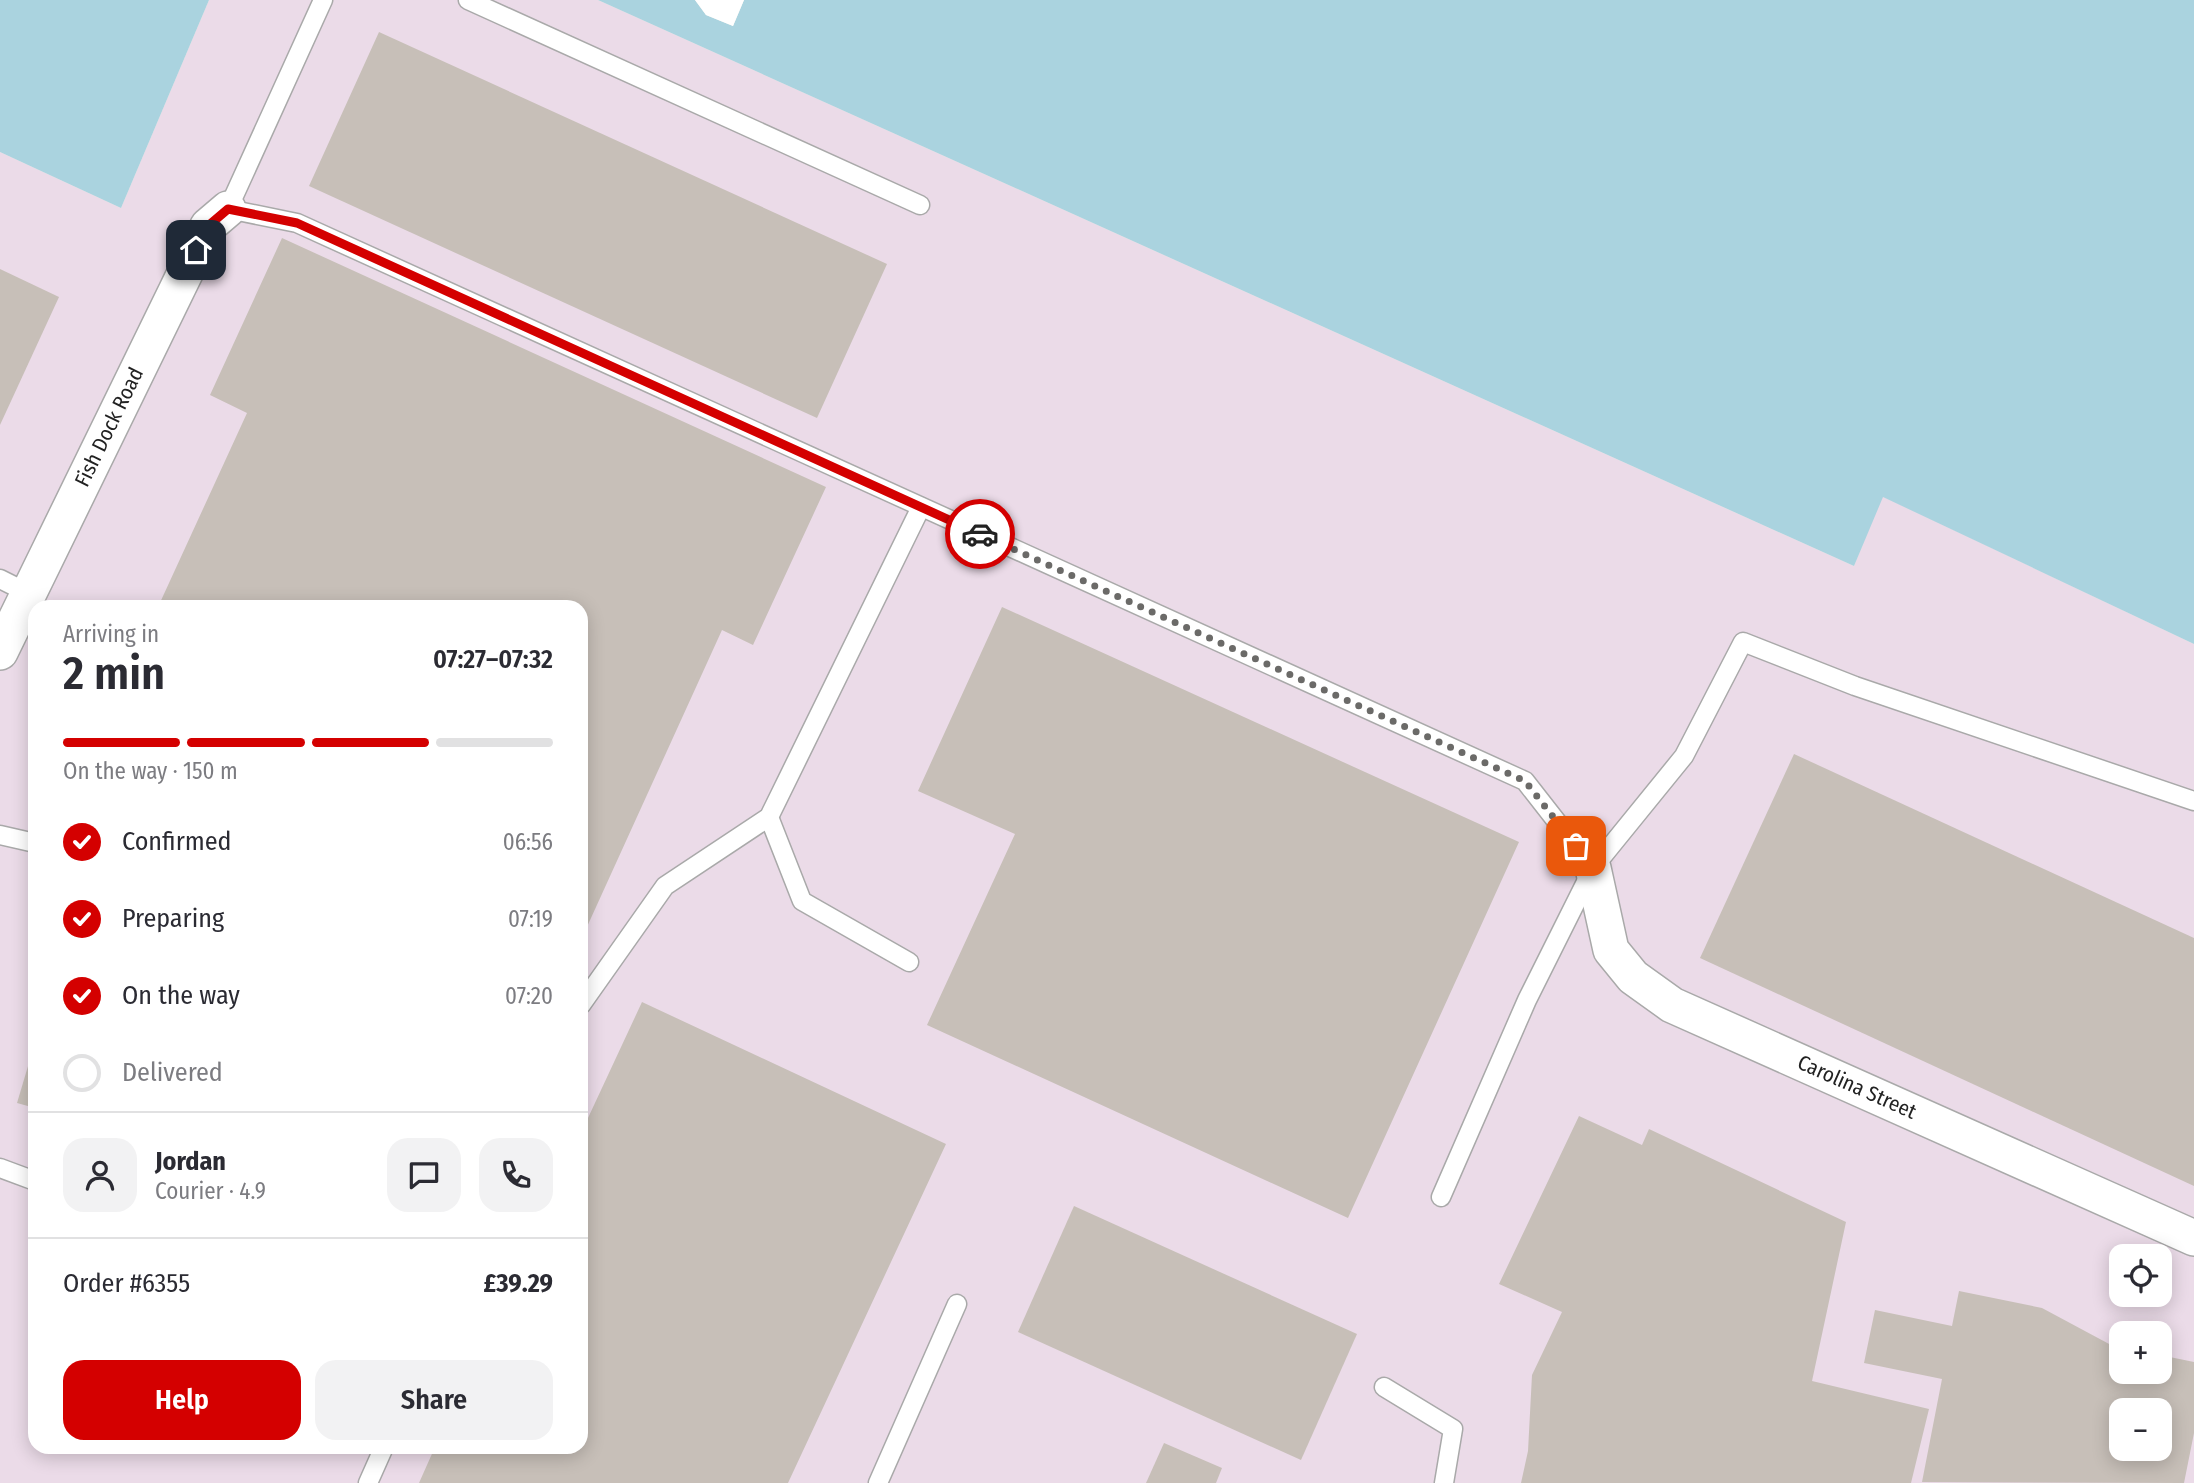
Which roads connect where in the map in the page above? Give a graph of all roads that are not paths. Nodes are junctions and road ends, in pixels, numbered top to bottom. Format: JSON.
{"nodes":[{"id":1,"x":323,"y":0,"type":"edge"},
{"id":2,"x":468,"y":0,"type":"edge"},
{"id":3,"x":920,"y":205,"type":"dead end"},
{"id":4,"x":228,"y":209,"type":"junction"},
{"id":5,"x":921,"y":507,"type":"junction"},
{"id":6,"x":14,"y":586,"type":"edge"},
{"id":7,"x":0,"y":652,"type":"edge"},
{"id":8,"x":2194,"y":801,"type":"edge"},
{"id":9,"x":769,"y":817,"type":"junction"},
{"id":10,"x":0,"y":835,"type":"edge"},
{"id":11,"x":28,"y":841,"type":"edge"},
{"id":12,"x":1593,"y":867,"type":"junction"},
{"id":13,"x":909,"y":962,"type":"dead end"},
{"id":14,"x":588,"y":995,"type":"edge"},
{"id":15,"x":0,"y":1168,"type":"edge"},
{"id":16,"x":28,"y":1178,"type":"edge"},
{"id":17,"x":1441,"y":1197,"type":"dead end"},
{"id":18,"x":2194,"y":1238,"type":"edge"},
{"id":19,"x":957,"y":1304,"type":"dead end"},
{"id":20,"x":1384,"y":1387,"type":"dead end"},
{"id":21,"x":381,"y":1454,"type":"edge"},
{"id":22,"x":368,"y":1483,"type":"edge"},
{"id":23,"x":878,"y":1483,"type":"edge"},
{"id":24,"x":1444,"y":1483,"type":"edge"}],
"edges":[{"from":1,"to":4,"type":"lane"},
{"from":2,"to":3,"type":"lane"},
{"from":4,"to":5,"type":"lane"},
{"from":4,"to":6,"type":"street","name":"Fish Dock Road"},
{"from":5,"to":9,"type":"lane"},
{"from":5,"to":12,"type":"lane"},
{"from":6,"to":7,"type":"street","name":"Fish Dock Road"},
{"from":8,"to":12,"type":"lane"},
{"from":9,"to":13,"type":"lane"},
{"from":9,"to":14,"type":"lane"},
{"from":10,"to":11,"type":"lane"},
{"from":12,"to":17,"type":"lane"},
{"from":12,"to":18,"type":"street","name":"Carolina Street"},
{"from":15,"to":16,"type":"lane"},
{"from":19,"to":23,"type":"lane"},
{"from":20,"to":24,"type":"lane"},
{"from":21,"to":22,"type":"lane"}]}
